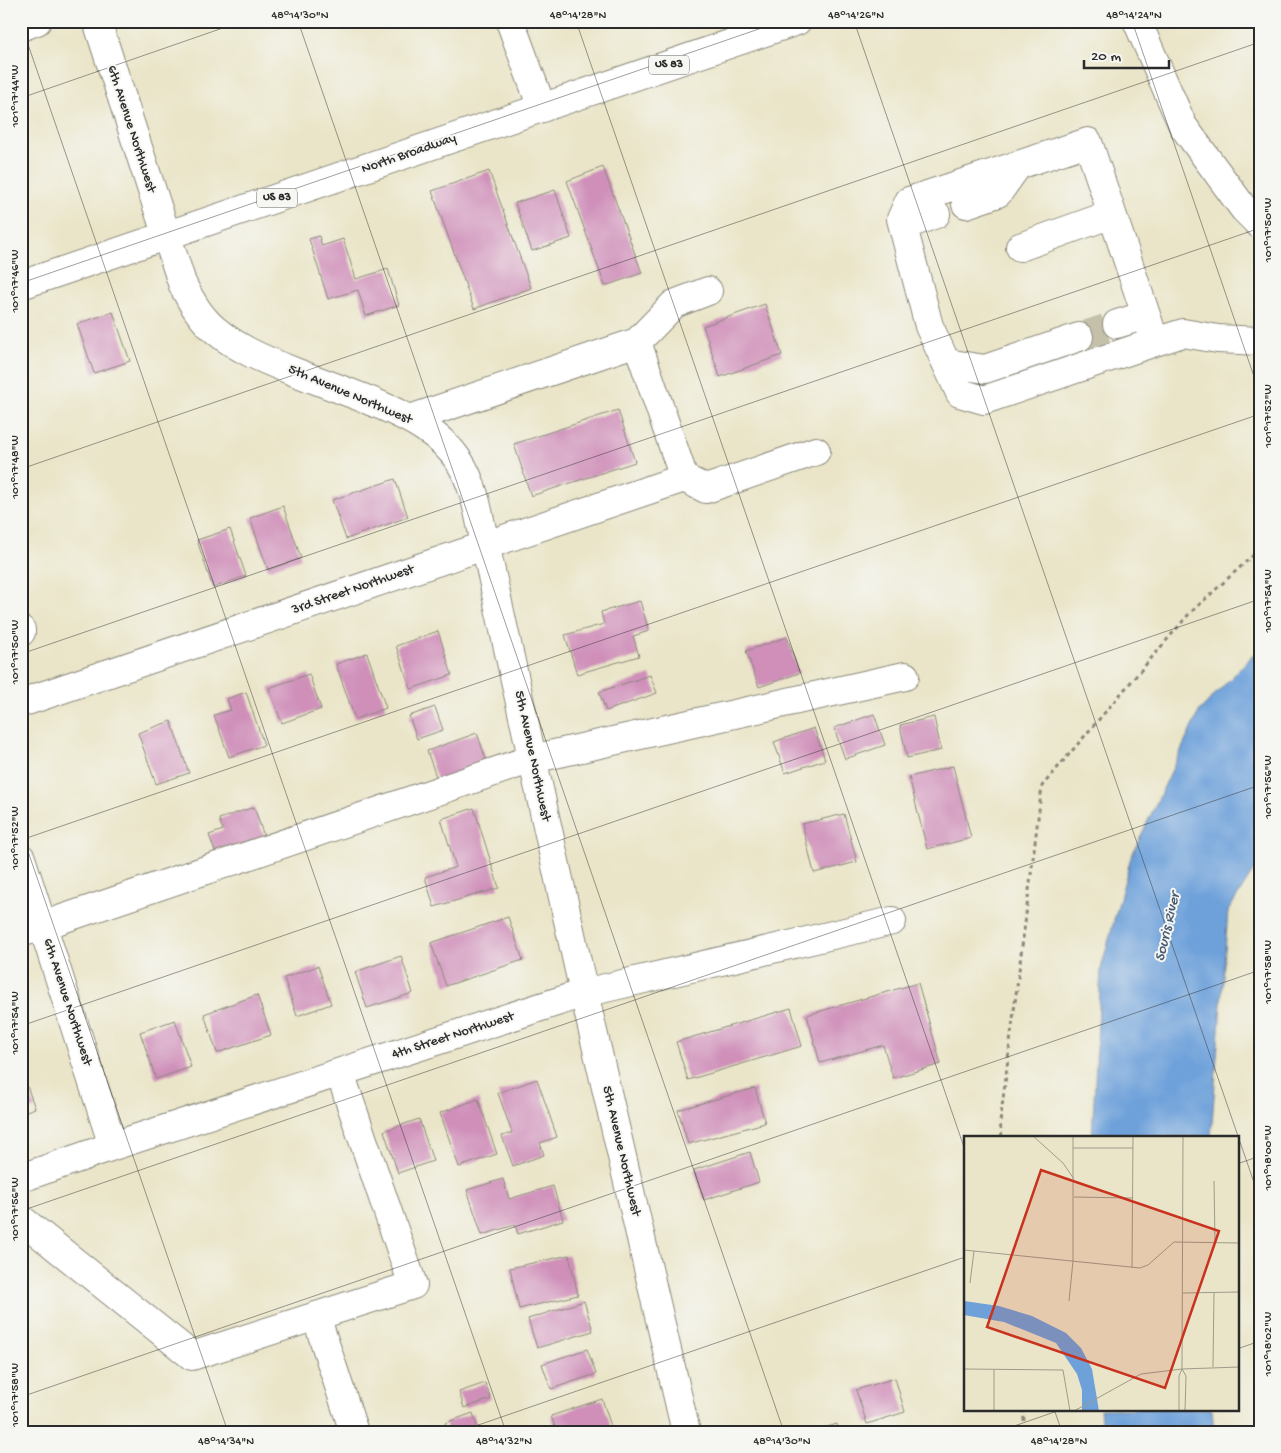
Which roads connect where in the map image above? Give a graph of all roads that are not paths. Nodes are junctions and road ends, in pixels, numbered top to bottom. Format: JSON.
{"nodes":[{"id":1,"x":37,"y":21,"type":"edge"},
{"id":2,"x":97,"y":21,"type":"edge"},
{"id":3,"x":510,"y":21,"type":"edge"},
{"id":4,"x":797,"y":21,"type":"edge"},
{"id":5,"x":1137,"y":21,"type":"edge"},
{"id":6,"x":21,"y":27,"type":"edge"},
{"id":7,"x":542,"y":108,"type":"junction"},
{"id":8,"x":1018,"y":165,"type":"junction"},
{"id":9,"x":966,"y":204,"type":"dead end"},
{"id":10,"x":936,"y":214,"type":"dead end"},
{"id":11,"x":1112,"y":214,"type":"junction"},
{"id":12,"x":1252,"y":217,"type":"edge"},
{"id":13,"x":903,"y":226,"type":"junction"},
{"id":14,"x":166,"y":236,"type":"junction"},
{"id":15,"x":1020,"y":247,"type":"dead end"},
{"id":16,"x":21,"y":285,"type":"edge"},
{"id":17,"x":708,"y":291,"type":"dead end"},
{"id":18,"x":1146,"y":315,"type":"junction"},
{"id":19,"x":1117,"y":324,"type":"tunnel mouth"},
{"id":20,"x":1079,"y":337,"type":"tunnel mouth"},
{"id":21,"x":1260,"y":341,"type":"edge"},
{"id":22,"x":637,"y":342,"type":"junction"},
{"id":23,"x":1155,"y":342,"type":"junction"},
{"id":24,"x":946,"y":363,"type":"junction"},
{"id":25,"x":410,"y":419,"type":"junction"},
{"id":26,"x":816,"y":451,"type":"dead end"},
{"id":27,"x":684,"y":478,"type":"junction"},
{"id":28,"x":485,"y":544,"type":"junction"},
{"id":29,"x":905,"y":676,"type":"dead end"},
{"id":30,"x":21,"y":703,"type":"edge"},
{"id":31,"x":532,"y":759,"type":"junction"},
{"id":32,"x":21,"y":858,"type":"edge"},
{"id":33,"x":892,"y":921,"type":"dead end"},
{"id":34,"x":32,"y":928,"type":"edge"},
{"id":35,"x":584,"y":993,"type":"junction"},
{"id":36,"x":340,"y":1074,"type":"junction"},
{"id":37,"x":113,"y":1146,"type":"junction"},
{"id":38,"x":21,"y":1178,"type":"edge"},
{"id":39,"x":21,"y":1219,"type":"edge"},
{"id":40,"x":316,"y":1316,"type":"junction"},
{"id":41,"x":354,"y":1432,"type":"edge"},
{"id":42,"x":686,"y":1432,"type":"edge"}],
"edges":[{"from":1,"to":6,"type":"street"},
{"from":2,"to":14,"type":"street","name":"6th Avenue Northwest"},
{"from":3,"to":7,"type":"street"},
{"from":4,"to":7,"type":"street","name":"North Broadway","number":"US 83"},
{"from":5,"to":12,"type":"street"},
{"from":7,"to":14,"type":"street","name":"North Broadway","number":"US 83"},
{"from":8,"to":9,"type":"street"},
{"from":8,"to":11,"type":"street"},
{"from":8,"to":13,"type":"street"},
{"from":10,"to":13,"type":"street"},
{"from":11,"to":15,"type":"street"},
{"from":11,"to":18,"type":"street"},
{"from":13,"to":24,"type":"street"},
{"from":14,"to":16,"type":"street","name":"North Broadway","number":"US 83"},
{"from":14,"to":25,"type":"street","name":"5th Avenue Northwest"},
{"from":17,"to":22,"type":"street"},
{"from":18,"to":19,"type":"street"},
{"from":18,"to":23,"type":"street"},
{"from":20,"to":24,"type":"street"},
{"from":21,"to":23,"type":"street"},
{"from":22,"to":25,"type":"street"},
{"from":22,"to":27,"type":"street"},
{"from":23,"to":24,"type":"street"},
{"from":25,"to":28,"type":"street","name":"5th Avenue Northwest"},
{"from":26,"to":27,"type":"street"},
{"from":27,"to":28,"type":"street","name":"3rd Street Northwest"},
{"from":28,"to":30,"type":"street","name":"3rd Street Northwest"},
{"from":28,"to":31,"type":"street","name":"5th Avenue Northwest"},
{"from":29,"to":31,"type":"street"},
{"from":31,"to":34,"type":"street"},
{"from":31,"to":35,"type":"street","name":"5th Avenue Northwest"},
{"from":32,"to":34,"type":"street","name":"6th Avenue Northwest"},
{"from":33,"to":35,"type":"street","name":"4th Street Northwest"},
{"from":34,"to":37,"type":"street","name":"6th Avenue Northwest"},
{"from":35,"to":36,"type":"street","name":"4th Street Northwest"},
{"from":35,"to":42,"type":"street","name":"5th Avenue Northwest"},
{"from":36,"to":37,"type":"street","name":"4th Street Northwest"},
{"from":36,"to":40,"type":"street"},
{"from":37,"to":38,"type":"street","name":"4th Street Northwest"},
{"from":39,"to":40,"type":"street"},
{"from":40,"to":41,"type":"street"}]}
